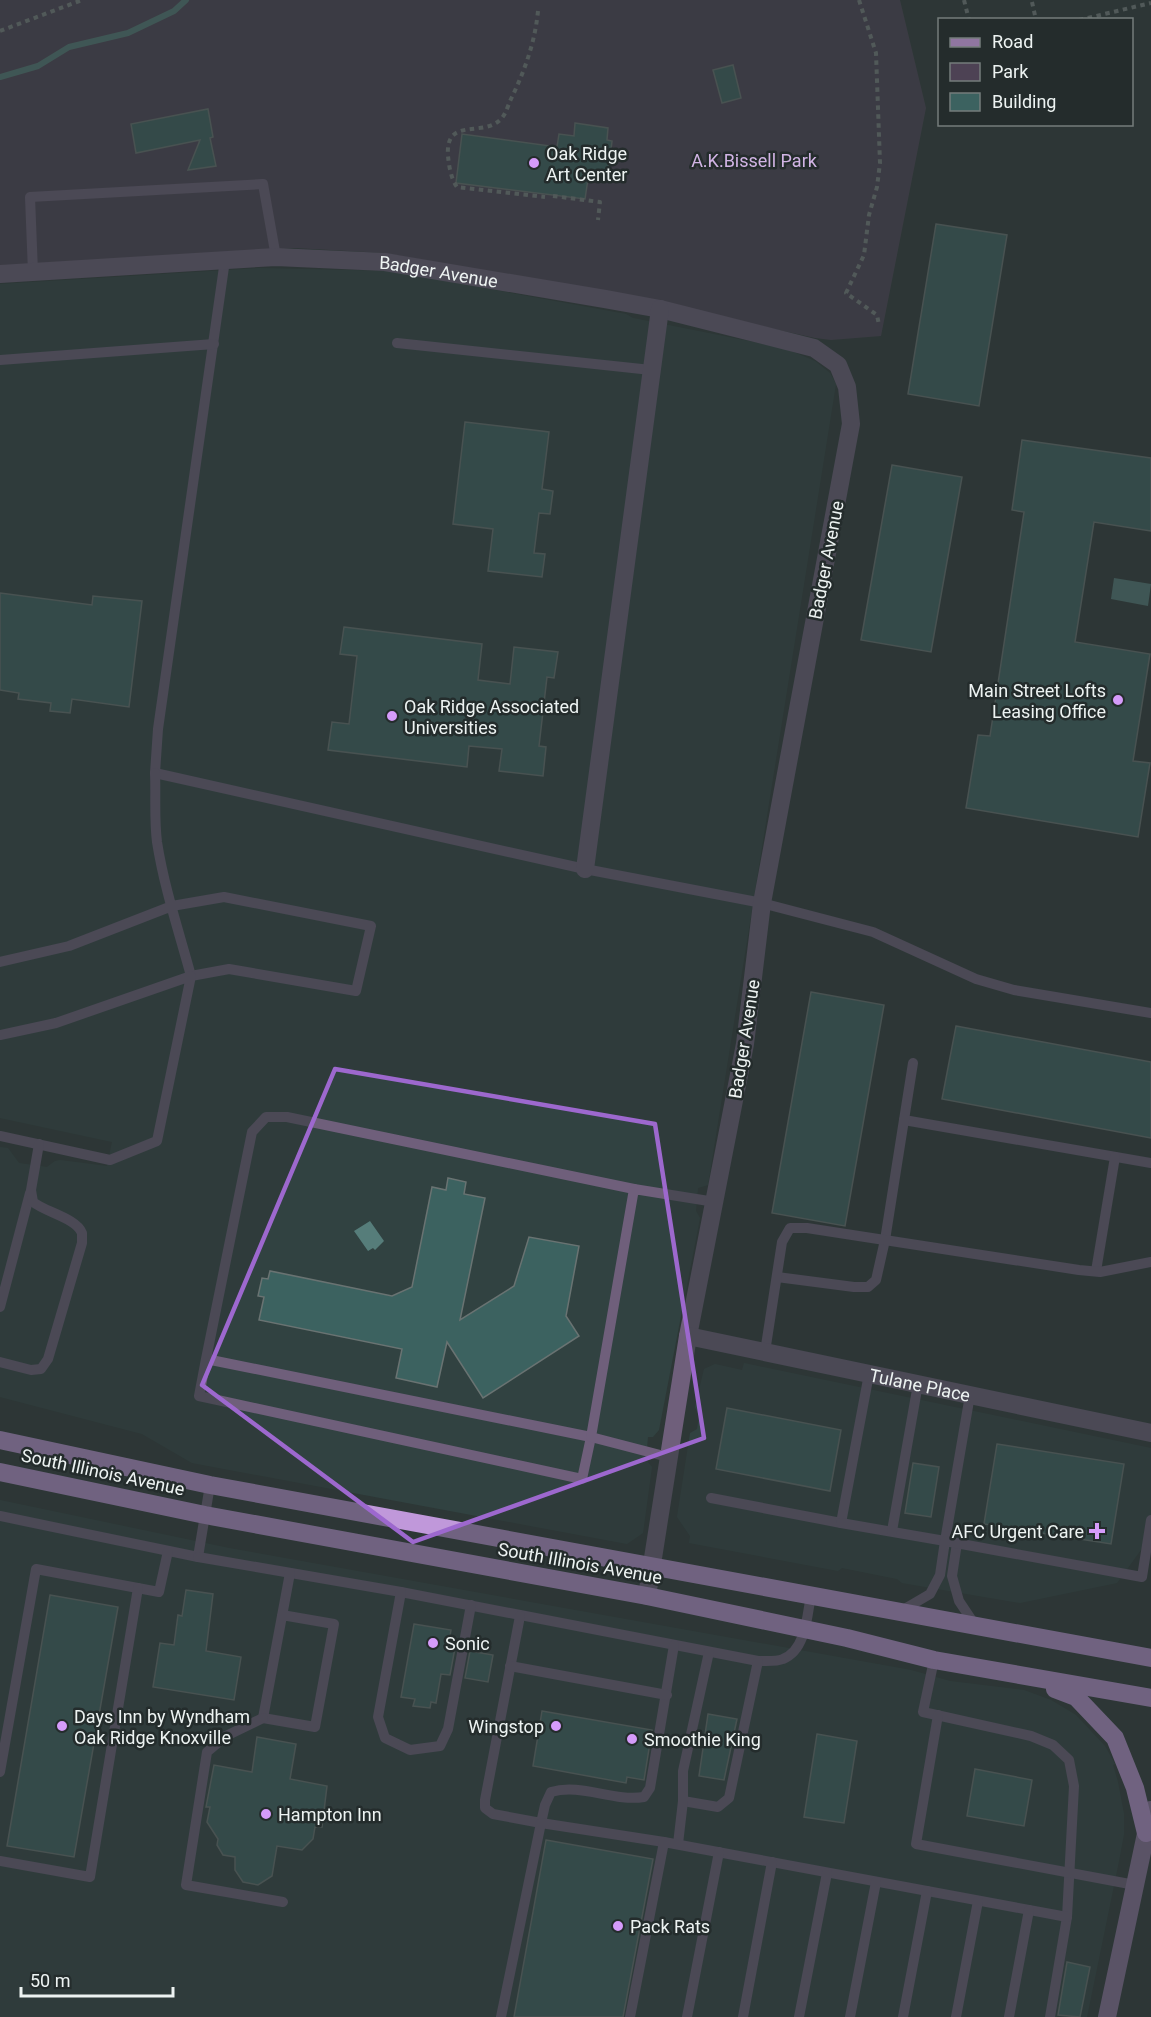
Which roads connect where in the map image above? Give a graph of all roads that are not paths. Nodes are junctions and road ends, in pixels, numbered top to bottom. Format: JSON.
{"nodes":[{"id":1,"x":276,"y":257,"type":"junction"},
{"id":2,"x":225,"y":260,"type":"junction"},
{"id":3,"x":33,"y":272,"type":"junction"},
{"id":4,"x":0,"y":274,"type":"edge"},
{"id":5,"x":660,"y":309,"type":"junction"},
{"id":6,"x":397,"y":343,"type":"dead end"},
{"id":7,"x":214,"y":344,"type":"junction"},
{"id":8,"x":0,"y":360,"type":"edge"},
{"id":9,"x":651,"y":370,"type":"junction"},
{"id":10,"x":155,"y":773,"type":"junction"},
{"id":11,"x":585,"y":869,"type":"junction"},
{"id":12,"x":762,"y":903,"type":"junction"},
{"id":13,"x":172,"y":906,"type":"junction"},
{"id":14,"x":0,"y":962,"type":"edge"},
{"id":15,"x":191,"y":976,"type":"junction"},
{"id":16,"x":1151,"y":1013,"type":"edge"},
{"id":17,"x":0,"y":1035,"type":"edge"},
{"id":18,"x":914,"y":1063,"type":"dead end"},
{"id":19,"x":904,"y":1120,"type":"junction"},
{"id":20,"x":0,"y":1136,"type":"edge"},
{"id":21,"x":39,"y":1144,"type":"junction"},
{"id":22,"x":1115,"y":1157,"type":"junction"},
{"id":23,"x":1151,"y":1163,"type":"edge"},
{"id":24,"x":633,"y":1188,"type":"junction"},
{"id":25,"x":31,"y":1190,"type":"junction"},
{"id":26,"x":715,"y":1202,"type":"junction"},
{"id":27,"x":885,"y":1240,"type":"junction"},
{"id":28,"x":1151,"y":1262,"type":"edge"},
{"id":29,"x":1096,"y":1271,"type":"junction"},
{"id":30,"x":777,"y":1277,"type":"junction"},
{"id":31,"x":0,"y":1307,"type":"edge"},
{"id":32,"x":688,"y":1336,"type":"junction"},
{"id":33,"x":765,"y":1352,"type":"junction"},
{"id":34,"x":206,"y":1359,"type":"junction"},
{"id":35,"x":0,"y":1362,"type":"edge"},
{"id":36,"x":869,"y":1374,"type":"junction"},
{"id":37,"x":918,"y":1384,"type":"junction"},
{"id":38,"x":970,"y":1395,"type":"junction"},
{"id":39,"x":1151,"y":1433,"type":"edge"},
{"id":40,"x":591,"y":1437,"type":"junction"},
{"id":41,"x":0,"y":1440,"type":"edge"},
{"id":42,"x":668,"y":1457,"type":"junction"},
{"id":43,"x":0,"y":1472,"type":"edge"},
{"id":44,"x":210,"y":1485,"type":"junction"},
{"id":45,"x":711,"y":1498,"type":"dead end"},
{"id":46,"x":205,"y":1515,"type":"junction"},
{"id":47,"x":0,"y":1516,"type":"edge"},
{"id":48,"x":1151,"y":1520,"type":"edge"},
{"id":49,"x":841,"y":1523,"type":"junction"},
{"id":50,"x":892,"y":1531,"type":"junction"},
{"id":51,"x":945,"y":1541,"type":"junction"},
{"id":52,"x":957,"y":1543,"type":"junction"},
{"id":53,"x":168,"y":1551,"type":"junction"},
{"id":54,"x":198,"y":1557,"type":"junction"},
{"id":55,"x":652,"y":1565,"type":"junction"},
{"id":56,"x":290,"y":1573,"type":"junction"},
{"id":57,"x":138,"y":1588,"type":"junction"},
{"id":58,"x":401,"y":1592,"type":"junction"},
{"id":59,"x":811,"y":1595,"type":"junction"},
{"id":60,"x":647,"y":1596,"type":"junction"},
{"id":61,"x":471,"y":1605,"type":"junction"},
{"id":62,"x":901,"y":1611,"type":"junction"},
{"id":63,"x":282,"y":1615,"type":"junction"},
{"id":64,"x":520,"y":1616,"type":"junction"},
{"id":65,"x":976,"y":1626,"type":"junction"},
{"id":66,"x":804,"y":1629,"type":"junction"},
{"id":67,"x":674,"y":1645,"type":"junction"},
{"id":68,"x":709,"y":1652,"type":"junction"},
{"id":69,"x":1151,"y":1658,"type":"edge"},
{"id":70,"x":934,"y":1660,"type":"junction"},
{"id":71,"x":758,"y":1661,"type":"junction"},
{"id":72,"x":510,"y":1666,"type":"junction"},
{"id":73,"x":993,"y":1669,"type":"junction"},
{"id":74,"x":667,"y":1695,"type":"junction"},
{"id":75,"x":1151,"y":1698,"type":"edge"},
{"id":76,"x":938,"y":1715,"type":"junction"},
{"id":77,"x":263,"y":1718,"type":"junction"},
{"id":78,"x":0,"y":1772,"type":"edge"},
{"id":79,"x":683,"y":1801,"type":"junction"},
{"id":80,"x":1151,"y":1810,"type":"edge"},
{"id":81,"x":541,"y":1823,"type":"junction"},
{"id":82,"x":1146,"y":1833,"type":"junction"},
{"id":83,"x":664,"y":1842,"type":"junction"},
{"id":84,"x":678,"y":1844,"type":"junction"},
{"id":85,"x":719,"y":1852,"type":"junction"},
{"id":86,"x":0,"y":1861,"type":"edge"},
{"id":87,"x":772,"y":1862,"type":"junction"},
{"id":88,"x":1070,"y":1872,"type":"junction"},
{"id":89,"x":827,"y":1873,"type":"junction"},
{"id":90,"x":876,"y":1882,"type":"junction"},
{"id":91,"x":1135,"y":1885,"type":"junction"},
{"id":92,"x":927,"y":1891,"type":"junction"},
{"id":93,"x":978,"y":1901,"type":"junction"},
{"id":94,"x":283,"y":1902,"type":"dead end"},
{"id":95,"x":1029,"y":1910,"type":"junction"},
{"id":96,"x":1067,"y":1917,"type":"junction"},
{"id":97,"x":501,"y":2017,"type":"edge"},
{"id":98,"x":630,"y":2017,"type":"edge"},
{"id":99,"x":687,"y":2017,"type":"edge"},
{"id":100,"x":743,"y":2017,"type":"edge"},
{"id":101,"x":799,"y":2017,"type":"edge"},
{"id":102,"x":850,"y":2017,"type":"edge"},
{"id":103,"x":903,"y":2017,"type":"edge"},
{"id":104,"x":956,"y":2017,"type":"edge"},
{"id":105,"x":1009,"y":2017,"type":"edge"},
{"id":106,"x":1050,"y":2017,"type":"edge"},
{"id":107,"x":1107,"y":2017,"type":"edge"}],
"edges":[{"from":1,"to":2,"type":"street","name":"Badger Avenue"},
{"from":1,"to":3,"type":"lane"},
{"from":1,"to":5,"type":"street","name":"Badger Avenue"},
{"from":2,"to":3,"type":"street","name":"Badger Avenue"},
{"from":2,"to":7,"type":"lane"},
{"from":3,"to":4,"type":"street","name":"Badger Avenue"},
{"from":5,"to":9,"type":"street"},
{"from":5,"to":12,"type":"street","name":"Badger Avenue"},
{"from":6,"to":9,"type":"lane"},
{"from":7,"to":8,"type":"lane"},
{"from":7,"to":10,"type":"lane"},
{"from":9,"to":11,"type":"street"},
{"from":10,"to":11,"type":"lane"},
{"from":10,"to":13,"type":"lane"},
{"from":11,"to":12,"type":"lane"},
{"from":12,"to":16,"type":"lane"},
{"from":12,"to":26,"type":"street","name":"Badger Avenue"},
{"from":13,"to":14,"type":"lane"},
{"from":13,"to":15,"type":"lane"},
{"from":13,"to":15,"type":"lane"},
{"from":15,"to":17,"type":"lane"},
{"from":15,"to":21,"type":"lane"},
{"from":18,"to":19,"type":"lane"},
{"from":19,"to":22,"type":"lane"},
{"from":19,"to":27,"type":"lane"},
{"from":20,"to":21,"type":"lane"},
{"from":21,"to":25,"type":"lane"},
{"from":22,"to":23,"type":"lane"},
{"from":22,"to":29,"type":"lane"},
{"from":24,"to":26,"type":"lane"},
{"from":24,"to":34,"type":"lane"},
{"from":24,"to":40,"type":"lane"},
{"from":25,"to":31,"type":"lane"},
{"from":25,"to":35,"type":"lane"},
{"from":26,"to":32,"type":"street","name":"Badger Avenue"},
{"from":27,"to":29,"type":"lane"},
{"from":27,"to":30,"type":"lane"},
{"from":27,"to":30,"type":"lane"},
{"from":28,"to":29,"type":"lane"},
{"from":30,"to":33,"type":"lane"},
{"from":32,"to":33,"type":"street","name":"Tulane Place"},
{"from":32,"to":42,"type":"street","name":"Badger Avenue"},
{"from":33,"to":36,"type":"street","name":"Tulane Place"},
{"from":34,"to":40,"type":"lane"},
{"from":34,"to":40,"type":"lane"},
{"from":36,"to":37,"type":"street","name":"Tulane Place"},
{"from":36,"to":49,"type":"lane"},
{"from":37,"to":38,"type":"street","name":"Tulane Place"},
{"from":37,"to":50,"type":"lane"},
{"from":38,"to":39,"type":"street","name":"Tulane Place"},
{"from":38,"to":51,"type":"lane"},
{"from":40,"to":42,"type":"lane"},
{"from":41,"to":44,"type":"highway","name":"South Illinois Avenue"},
{"from":42,"to":55,"type":"street","name":"Badger Avenue"},
{"from":43,"to":46,"type":"highway","name":"South Illinois Avenue"},
{"from":44,"to":46,"type":"lane"},
{"from":44,"to":55,"type":"highway","name":"South Illinois Avenue"},
{"from":45,"to":49,"type":"lane"},
{"from":46,"to":54,"type":"lane"},
{"from":46,"to":60,"type":"highway","name":"South Illinois Avenue"},
{"from":47,"to":53,"type":"lane"},
{"from":48,"to":52,"type":"lane"},
{"from":49,"to":50,"type":"lane"},
{"from":50,"to":51,"type":"lane"},
{"from":51,"to":52,"type":"lane"},
{"from":51,"to":62,"type":"lane"},
{"from":52,"to":65,"type":"lane"},
{"from":53,"to":54,"type":"lane"},
{"from":53,"to":57,"type":"lane"},
{"from":54,"to":56,"type":"lane"},
{"from":55,"to":59,"type":"highway","name":"South Illinois Avenue"},
{"from":55,"to":60,"type":"street","name":"Badger Avenue"},
{"from":56,"to":58,"type":"lane"},
{"from":56,"to":63,"type":"lane"},
{"from":57,"to":78,"type":"lane"},
{"from":57,"to":86,"type":"lane"},
{"from":58,"to":61,"type":"lane"},
{"from":58,"to":61,"type":"lane"},
{"from":59,"to":62,"type":"highway","name":"South Illinois Avenue"},
{"from":59,"to":66,"type":"lane"},
{"from":60,"to":66,"type":"highway","name":"South Illinois Avenue"},
{"from":61,"to":64,"type":"lane"},
{"from":62,"to":65,"type":"highway","name":"South Illinois Avenue"},
{"from":63,"to":77,"type":"lane"},
{"from":63,"to":77,"type":"lane"},
{"from":64,"to":67,"type":"lane"},
{"from":64,"to":72,"type":"lane"},
{"from":65,"to":69,"type":"highway","name":"South Illinois Avenue"},
{"from":66,"to":70,"type":"highway","name":"South Illinois Avenue"},
{"from":66,"to":71,"type":"lane"},
{"from":67,"to":68,"type":"lane"},
{"from":67,"to":74,"type":"lane"},
{"from":68,"to":71,"type":"lane"},
{"from":68,"to":79,"type":"lane"},
{"from":70,"to":73,"type":"highway","name":"South Illinois Avenue"},
{"from":70,"to":76,"type":"lane"},
{"from":71,"to":79,"type":"lane"},
{"from":72,"to":74,"type":"lane"},
{"from":72,"to":81,"type":"lane"},
{"from":73,"to":75,"type":"highway","name":"South Illinois Avenue"},
{"from":73,"to":82,"type":"highway"},
{"from":74,"to":81,"type":"lane"},
{"from":76,"to":88,"type":"lane"},
{"from":76,"to":88,"type":"lane"},
{"from":77,"to":94,"type":"lane"},
{"from":79,"to":84,"type":"lane"},
{"from":80,"to":82,"type":"street"},
{"from":81,"to":83,"type":"lane"},
{"from":81,"to":97,"type":"lane"},
{"from":82,"to":91,"type":"street"},
{"from":83,"to":84,"type":"lane"},
{"from":83,"to":98,"type":"lane"},
{"from":84,"to":85,"type":"lane"},
{"from":85,"to":87,"type":"lane"},
{"from":85,"to":99,"type":"lane"},
{"from":87,"to":89,"type":"lane"},
{"from":87,"to":100,"type":"lane"},
{"from":88,"to":91,"type":"lane"},
{"from":88,"to":96,"type":"lane"},
{"from":89,"to":90,"type":"lane"},
{"from":89,"to":101,"type":"lane"},
{"from":90,"to":92,"type":"lane"},
{"from":90,"to":102,"type":"lane"},
{"from":91,"to":107,"type":"street"},
{"from":92,"to":93,"type":"lane"},
{"from":92,"to":103,"type":"lane"},
{"from":93,"to":95,"type":"lane"},
{"from":93,"to":104,"type":"lane"},
{"from":95,"to":96,"type":"lane"},
{"from":95,"to":105,"type":"lane"},
{"from":96,"to":106,"type":"lane"}]}
